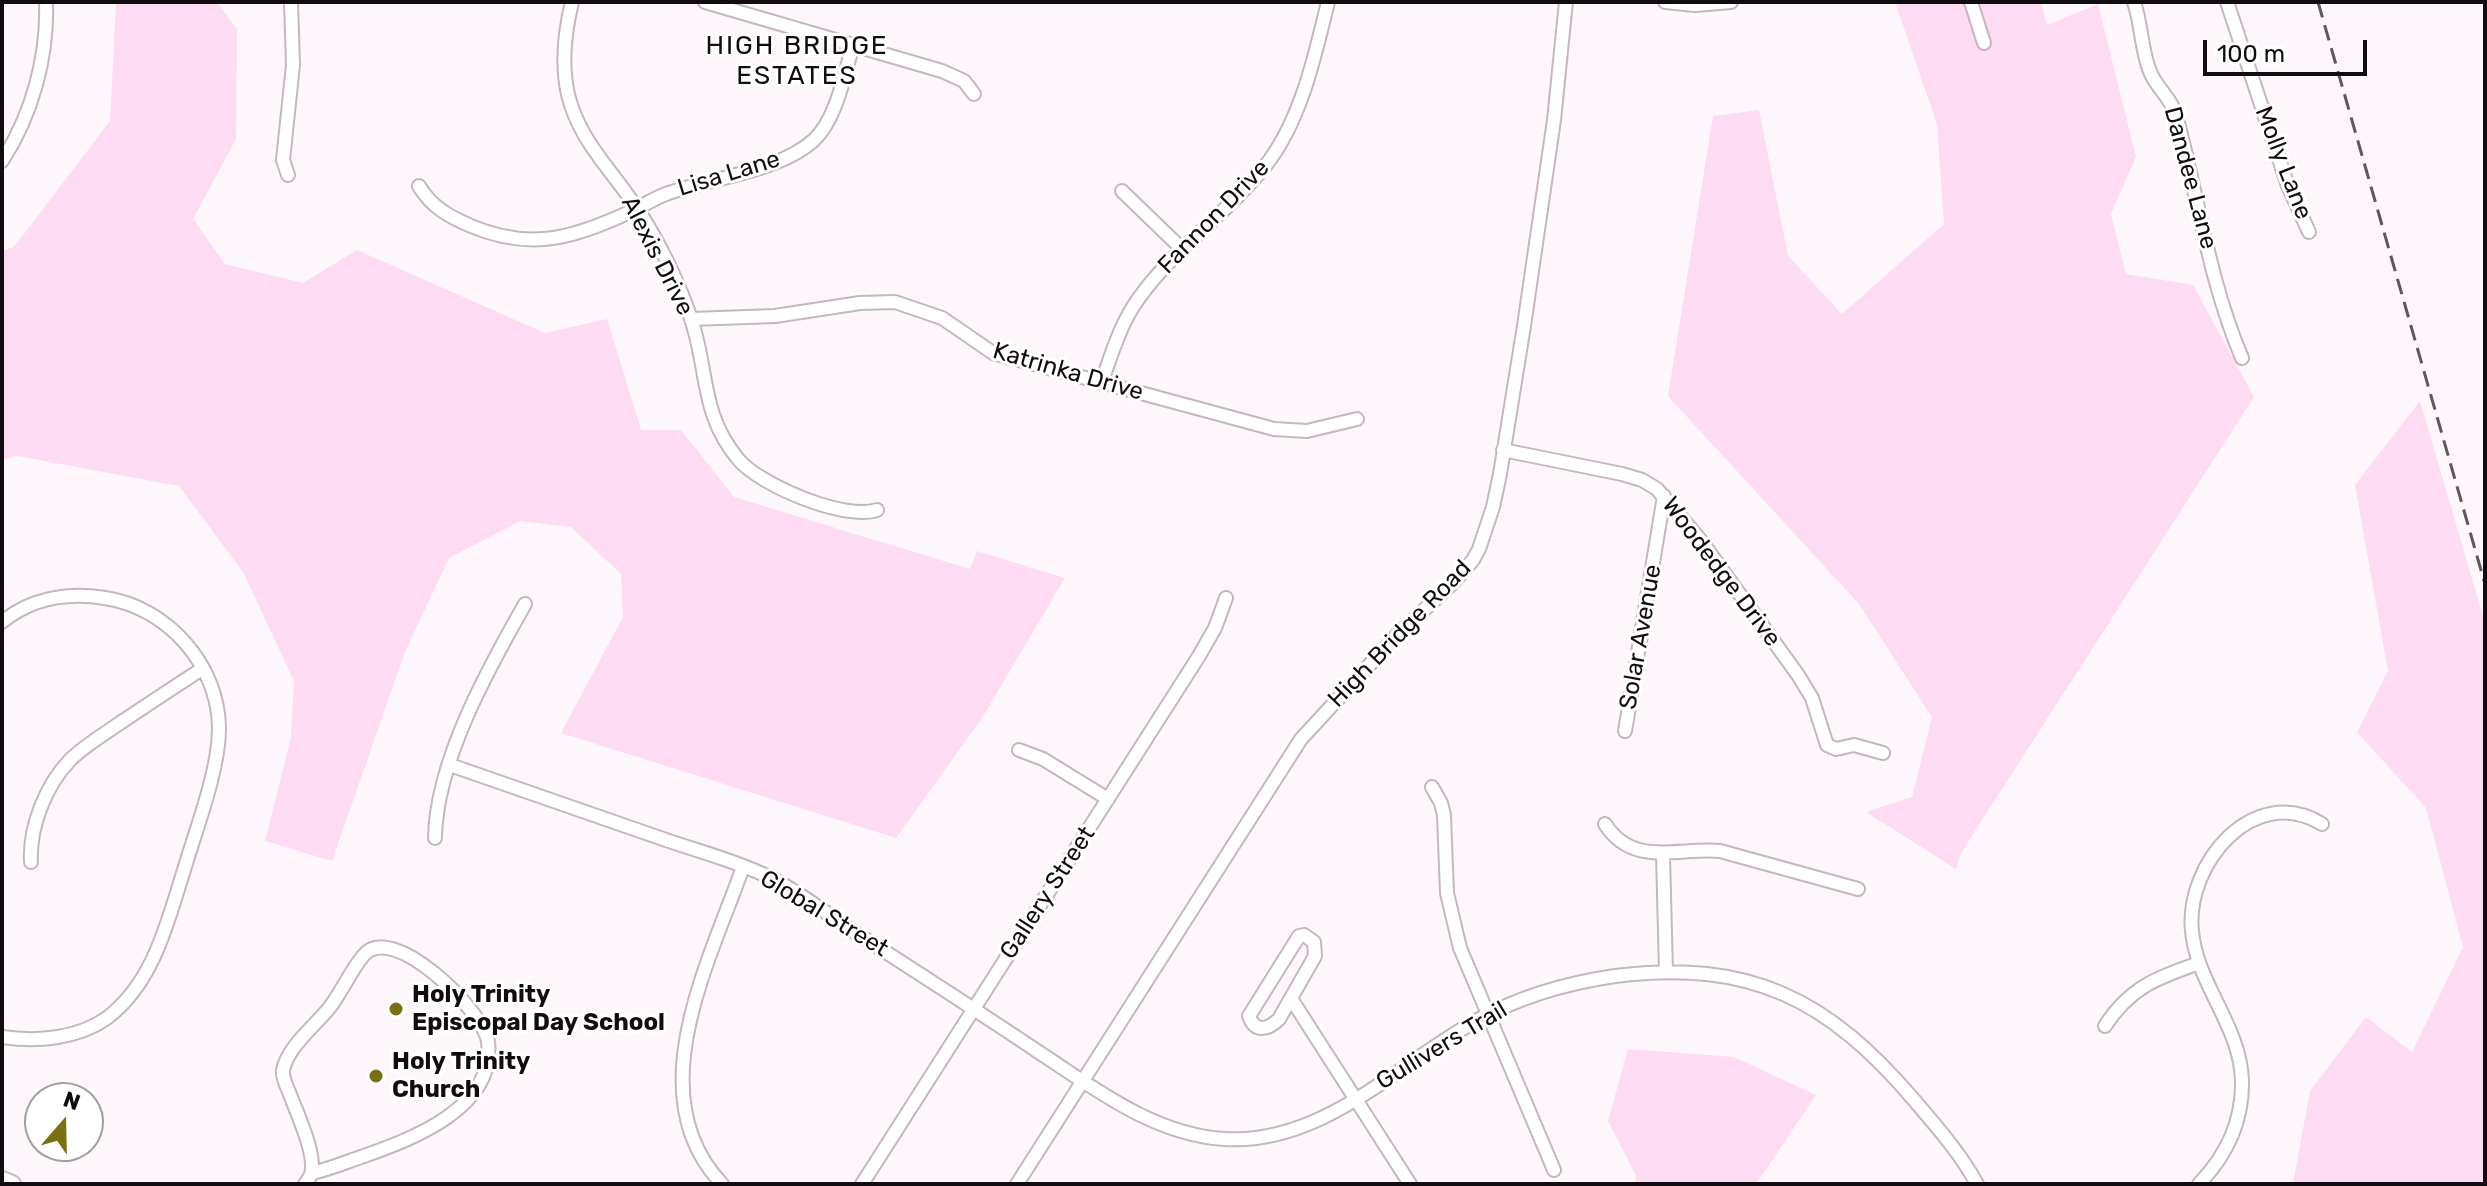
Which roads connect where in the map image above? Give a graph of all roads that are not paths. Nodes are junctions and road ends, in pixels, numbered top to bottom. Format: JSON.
{"nodes":[{"id":1,"x":46,"y":2,"type":"edge"},
{"id":2,"x":291,"y":2,"type":"edge"},
{"id":3,"x":572,"y":2,"type":"edge"},
{"id":4,"x":705,"y":2,"type":"edge"},
{"id":5,"x":1328,"y":2,"type":"edge"},
{"id":6,"x":1566,"y":2,"type":"edge"},
{"id":7,"x":1665,"y":2,"type":"edge"},
{"id":8,"x":1731,"y":2,"type":"edge"},
{"id":9,"x":1971,"y":2,"type":"edge"},
{"id":10,"x":2134,"y":2,"type":"edge"},
{"id":11,"x":2227,"y":2,"type":"edge"},
{"id":12,"x":1984,"y":43,"type":"dead end"},
{"id":13,"x":853,"y":45,"type":"junction"},
{"id":14,"x":974,"y":94,"type":"dead end"},
{"id":15,"x":2,"y":161,"type":"edge"},
{"id":16,"x":288,"y":175,"type":"dead end"},
{"id":17,"x":419,"y":186,"type":"dead end"},
{"id":18,"x":1122,"y":191,"type":"dead end"},
{"id":19,"x":637,"y":208,"type":"junction"},
{"id":20,"x":2309,"y":232,"type":"dead end"},
{"id":21,"x":1183,"y":250,"type":"junction"},
{"id":22,"x":691,"y":319,"type":"junction"},
{"id":23,"x":2242,"y":358,"type":"dead end"},
{"id":24,"x":1102,"y":381,"type":"junction"},
{"id":25,"x":1357,"y":419,"type":"dead end"},
{"id":26,"x":1503,"y":450,"type":"junction"},
{"id":27,"x":1664,"y":496,"type":"junction"},
{"id":28,"x":877,"y":510,"type":"dead end"},
{"id":29,"x":1226,"y":598,"type":"dead end"},
{"id":30,"x":525,"y":604,"type":"dead end"},
{"id":31,"x":2,"y":622,"type":"edge"},
{"id":32,"x":202,"y":669,"type":"junction"},
{"id":33,"x":1625,"y":731,"type":"dead end"},
{"id":34,"x":1019,"y":750,"type":"dead end"},
{"id":35,"x":1883,"y":753,"type":"dead end"},
{"id":36,"x":450,"y":765,"type":"junction"},
{"id":37,"x":1432,"y":787,"type":"dead end"},
{"id":38,"x":1108,"y":799,"type":"junction"},
{"id":39,"x":1605,"y":824,"type":"dead end"},
{"id":40,"x":2322,"y":824,"type":"dead end"},
{"id":41,"x":435,"y":838,"type":"dead end"},
{"id":42,"x":1663,"y":855,"type":"junction"},
{"id":43,"x":31,"y":862,"type":"dead end"},
{"id":44,"x":743,"y":867,"type":"junction"},
{"id":45,"x":1858,"y":889,"type":"dead end"},
{"id":46,"x":2199,"y":963,"type":"junction"},
{"id":47,"x":1666,"y":972,"type":"junction"},
{"id":48,"x":1292,"y":1000,"type":"junction"},
{"id":49,"x":974,"y":1008,"type":"junction"},
{"id":50,"x":1487,"y":1015,"type":"junction"},
{"id":51,"x":2105,"y":1026,"type":"dead end"},
{"id":52,"x":2,"y":1037,"type":"edge"},
{"id":53,"x":1083,"y":1081,"type":"junction"},
{"id":54,"x":1356,"y":1098,"type":"junction"},
{"id":55,"x":1554,"y":1170,"type":"dead end"},
{"id":56,"x":308,"y":1178,"type":"edge"},
{"id":57,"x":2,"y":1180,"type":"edge"},
{"id":58,"x":12,"y":1184,"type":"edge"},
{"id":59,"x":722,"y":1184,"type":"edge"},
{"id":60,"x":862,"y":1184,"type":"edge"},
{"id":61,"x":1017,"y":1184,"type":"edge"},
{"id":62,"x":1410,"y":1184,"type":"edge"},
{"id":63,"x":1977,"y":1184,"type":"edge"},
{"id":64,"x":2199,"y":1184,"type":"edge"}],
"edges":[{"from":1,"to":15,"type":"street"},
{"from":2,"to":16,"type":"street"},
{"from":3,"to":19,"type":"street","name":"Alexis Drive"},
{"from":4,"to":13,"type":"street"},
{"from":5,"to":21,"type":"street","name":"Fannon Drive"},
{"from":6,"to":26,"type":"street","name":"High Bridge Road"},
{"from":7,"to":8,"type":"street"},
{"from":9,"to":12,"type":"street"},
{"from":10,"to":23,"type":"street","name":"Dandee Lane"},
{"from":11,"to":20,"type":"street","name":"Molly Lane"},
{"from":13,"to":14,"type":"street"},
{"from":13,"to":19,"type":"street","name":"Lisa Lane"},
{"from":17,"to":19,"type":"street","name":"Lisa Lane"},
{"from":18,"to":21,"type":"street"},
{"from":19,"to":22,"type":"street","name":"Alexis Drive"},
{"from":21,"to":24,"type":"street","name":"Fannon Drive"},
{"from":22,"to":24,"type":"street","name":"Katrinka Drive"},
{"from":22,"to":28,"type":"street","name":"Alexis Drive"},
{"from":24,"to":25,"type":"street","name":"Katrinka Drive"},
{"from":26,"to":27,"type":"street","name":"Woodedge Drive"},
{"from":26,"to":53,"type":"street","name":"High Bridge Road"},
{"from":27,"to":33,"type":"street","name":"Solar Avenue"},
{"from":27,"to":35,"type":"street","name":"Woodedge Drive"},
{"from":29,"to":38,"type":"street","name":"Gallery Street"},
{"from":30,"to":36,"type":"street"},
{"from":31,"to":32,"type":"street"},
{"from":32,"to":43,"type":"street"},
{"from":32,"to":52,"type":"street"},
{"from":34,"to":38,"type":"street"},
{"from":36,"to":41,"type":"street"},
{"from":36,"to":44,"type":"street","name":"Global Street"},
{"from":37,"to":50,"type":"street"},
{"from":38,"to":49,"type":"street","name":"Gallery Street"},
{"from":39,"to":42,"type":"street"},
{"from":40,"to":46,"type":"street"},
{"from":42,"to":45,"type":"street"},
{"from":42,"to":47,"type":"street"},
{"from":44,"to":49,"type":"street","name":"Global Street"},
{"from":44,"to":59,"type":"street"},
{"from":46,"to":51,"type":"street"},
{"from":46,"to":64,"type":"street"},
{"from":47,"to":50,"type":"street","name":"Gullivers Trail"},
{"from":47,"to":63,"type":"street","name":"Gullivers Trail"},
{"from":48,"to":48,"type":"street"},
{"from":48,"to":54,"type":"street"},
{"from":49,"to":53,"type":"street","name":"Global Street"},
{"from":49,"to":60,"type":"street","name":"Gallery Street"},
{"from":50,"to":54,"type":"street","name":"Gullivers Trail"},
{"from":50,"to":55,"type":"street"},
{"from":53,"to":54,"type":"street","name":"Gullivers Trail"},
{"from":53,"to":61,"type":"street","name":"High Bridge Road"},
{"from":54,"to":62,"type":"street"},
{"from":56,"to":56,"type":"street"},
{"from":57,"to":58,"type":"main road"}]}
